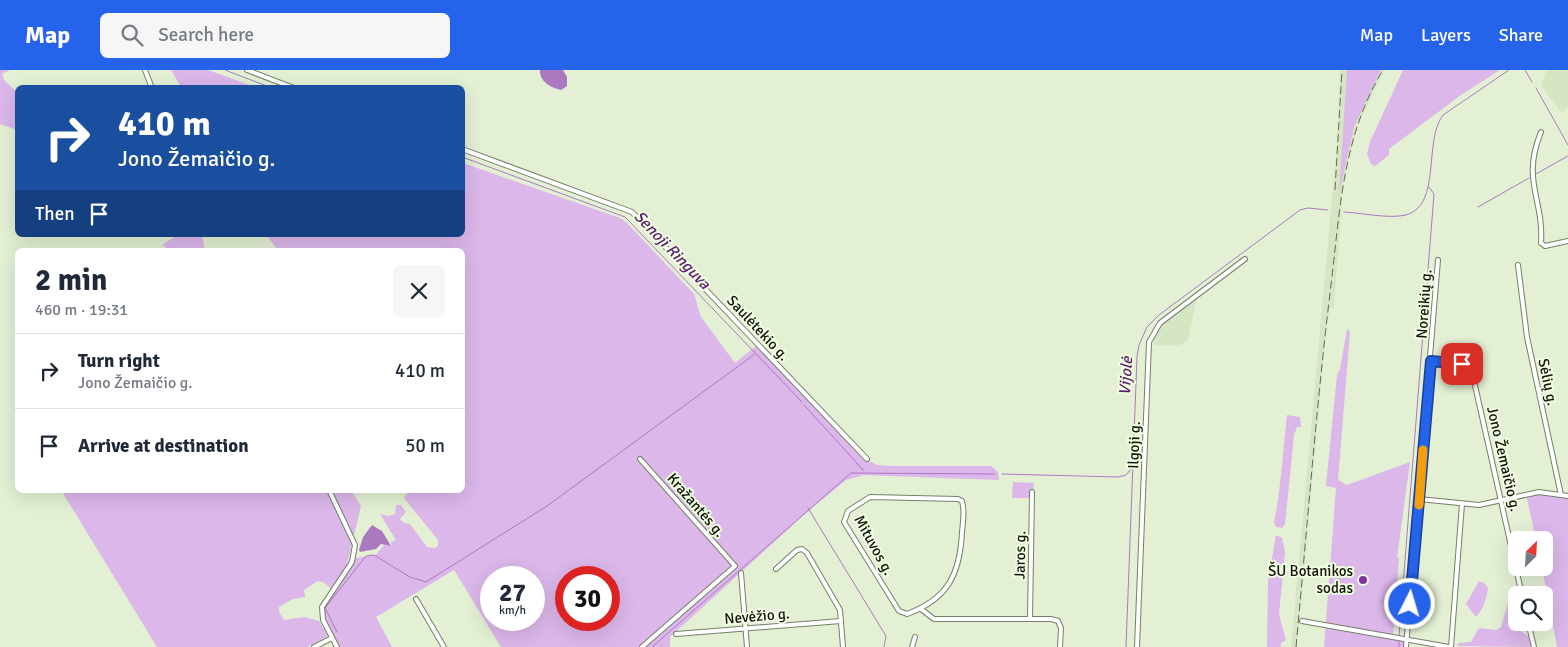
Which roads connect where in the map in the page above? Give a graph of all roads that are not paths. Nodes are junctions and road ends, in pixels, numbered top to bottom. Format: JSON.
{"nodes":[{"id":1,"x":145,"y":70,"type":"edge"},
{"id":2,"x":247,"y":70,"type":"edge"},
{"id":3,"x":151,"y":85,"type":"edge"},
{"id":4,"x":286,"y":85,"type":"edge"},
{"id":5,"x":1542,"y":132,"type":"dead end"},
{"id":6,"x":465,"y":150,"type":"edge"},
{"id":7,"x":1568,"y":241,"type":"edge"},
{"id":8,"x":1245,"y":259,"type":"dead end"},
{"id":9,"x":1438,"y":260,"type":"dead end"},
{"id":10,"x":1518,"y":265,"type":"dead end"},
{"id":11,"x":1431,"y":361,"type":"junction"},
{"id":12,"x":640,"y":459,"type":"dead end"},
{"id":13,"x":868,"y":459,"type":"dead end"},
{"id":14,"x":1032,"y":492,"type":"dead end"},
{"id":15,"x":330,"y":493,"type":"edge"},
{"id":16,"x":1561,"y":495,"type":"junction"},
{"id":17,"x":1568,"y":496,"type":"edge"},
{"id":18,"x":1419,"y":499,"type":"junction"},
{"id":19,"x":1501,"y":499,"type":"junction"},
{"id":20,"x":1462,"y":504,"type":"junction"},
{"id":21,"x":776,"y":569,"type":"dead end"},
{"id":22,"x":742,"y":573,"type":"dead end"},
{"id":23,"x":1520,"y":586,"type":"edge"},
{"id":24,"x":416,"y":599,"type":"dead end"},
{"id":25,"x":921,"y":609,"type":"junction"},
{"id":26,"x":1030,"y":619,"type":"junction"},
{"id":27,"x":841,"y":621,"type":"junction"},
{"id":28,"x":1302,"y":621,"type":"dead end"},
{"id":29,"x":746,"y":628,"type":"junction"},
{"id":30,"x":1530,"y":631,"type":"edge"},
{"id":31,"x":676,"y":634,"type":"dead end"},
{"id":32,"x":915,"y":637,"type":"dead end"},
{"id":33,"x":332,"y":638,"type":"junction"},
{"id":34,"x":1406,"y":639,"type":"junction"},
{"id":35,"x":314,"y":647,"type":"edge"},
{"id":36,"x":337,"y":647,"type":"edge"},
{"id":37,"x":444,"y":647,"type":"edge"},
{"id":38,"x":642,"y":647,"type":"edge"},
{"id":39,"x":747,"y":647,"type":"edge"},
{"id":40,"x":843,"y":647,"type":"edge"},
{"id":41,"x":912,"y":647,"type":"edge"},
{"id":42,"x":1060,"y":647,"type":"edge"},
{"id":43,"x":1137,"y":647,"type":"edge"},
{"id":44,"x":1406,"y":647,"type":"edge"},
{"id":45,"x":1450,"y":647,"type":"edge"},
{"id":46,"x":1534,"y":647,"type":"edge"}],
"edges":[{"from":1,"to":3,"type":"street"},
{"from":2,"to":4,"type":"street"},
{"from":5,"to":7,"type":"street"},
{"from":6,"to":13,"type":"street","name":"Saulėtekio g."},
{"from":8,"to":43,"type":"street","name":"Ilgoji g."},
{"from":9,"to":11,"type":"street","name":"Noreikių g."},
{"from":10,"to":16,"type":"street","name":"Sėlių g."},
{"from":11,"to":18,"type":"street","name":"Noreikių g."},
{"from":11,"to":19,"type":"street","name":"Jono Žemaičio g."},
{"from":12,"to":38,"type":"street","name":"Kražantės g."},
{"from":14,"to":26,"type":"street","name":"Jaros g."},
{"from":15,"to":33,"type":"street"},
{"from":16,"to":17,"type":"street"},
{"from":16,"to":19,"type":"street"},
{"from":18,"to":20,"type":"street"},
{"from":18,"to":34,"type":"street","name":"Noreikių g."},
{"from":19,"to":20,"type":"street"},
{"from":19,"to":23,"type":"street","name":"Jono Žemaičio g."},
{"from":20,"to":45,"type":"street"},
{"from":21,"to":27,"type":"street"},
{"from":22,"to":29,"type":"street"},
{"from":24,"to":37,"type":"street"},
{"from":25,"to":25,"type":"street","name":"Mituvos g."},
{"from":25,"to":26,"type":"street"},
{"from":26,"to":42,"type":"street"},
{"from":27,"to":29,"type":"street","name":"Nevėžio g."},
{"from":27,"to":40,"type":"street"},
{"from":28,"to":34,"type":"street"},
{"from":29,"to":31,"type":"street","name":"Nevėžio g."},
{"from":29,"to":39,"type":"street"},
{"from":30,"to":46,"type":"street"},
{"from":32,"to":41,"type":"street"},
{"from":33,"to":35,"type":"street"},
{"from":33,"to":36,"type":"street"},
{"from":34,"to":44,"type":"street","name":"Noreikių g."},
{"from":34,"to":45,"type":"street"}]}
